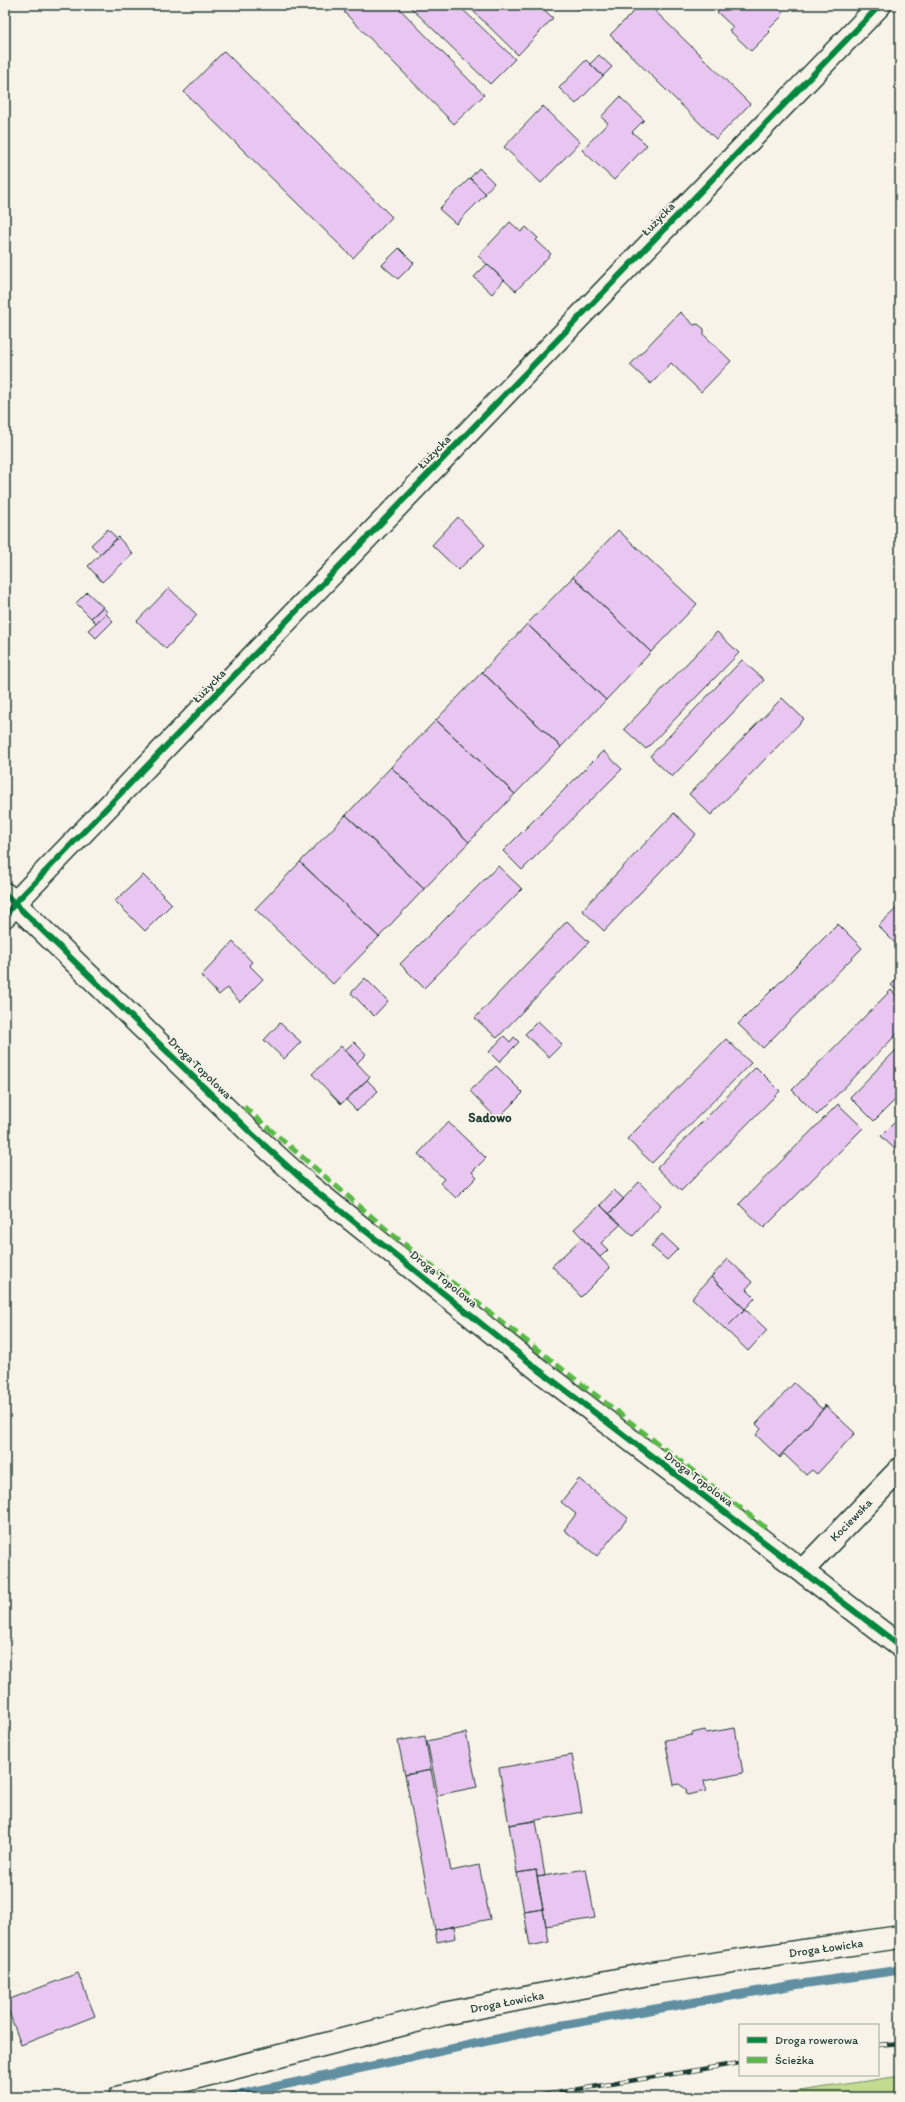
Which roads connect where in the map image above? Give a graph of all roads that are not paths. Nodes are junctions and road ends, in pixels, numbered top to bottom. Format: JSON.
{"nodes":[{"id":1,"x":880,"y":5,"type":"edge"},
{"id":2,"x":8,"y":904,"type":"edge"},
{"id":3,"x":900,"y":1469,"type":"edge"},
{"id":4,"x":802,"y":1572,"type":"junction"},
{"id":5,"x":900,"y":1646,"type":"edge"},
{"id":6,"x":900,"y":1937,"type":"edge"},
{"id":7,"x":120,"y":2097,"type":"edge"}],
"edges":[{"from":1,"to":2,"type":"street","name":"Łużycka"},
{"from":2,"to":4,"type":"street","name":"Droga Topolowa"},
{"from":3,"to":4,"type":"street","name":"Kociewska"},
{"from":4,"to":5,"type":"street","name":"Droga Topolowa"},
{"from":6,"to":7,"type":"street","name":"Droga Łowicka"}]}
